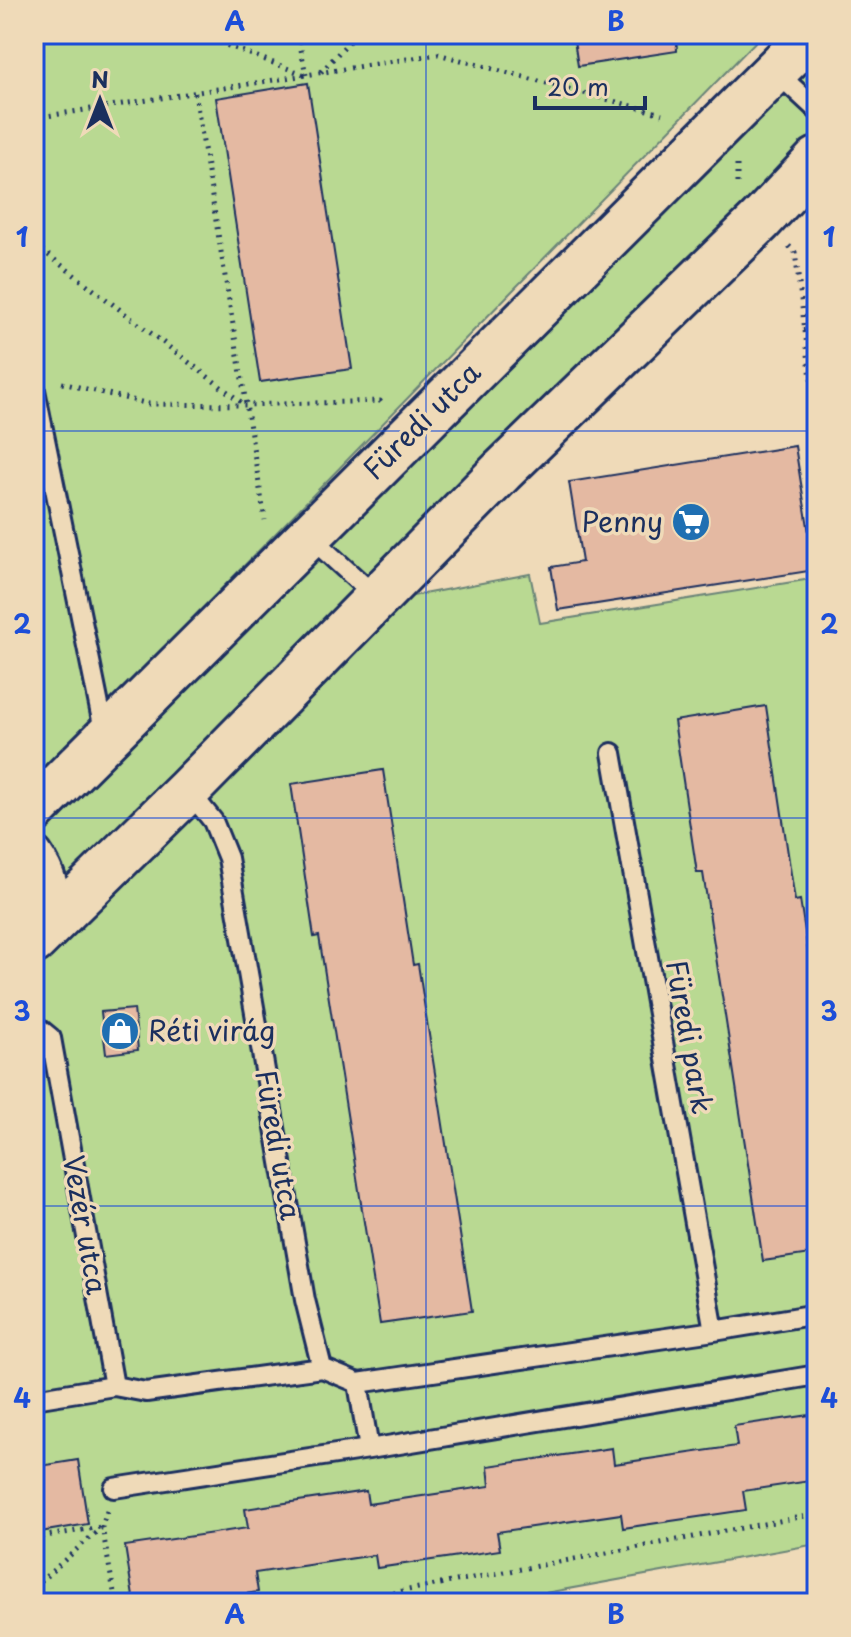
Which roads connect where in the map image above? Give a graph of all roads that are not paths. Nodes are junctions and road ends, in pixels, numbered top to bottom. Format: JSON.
{"nodes":[{"id":1,"x":812,"y":34,"type":"edge"},
{"id":2,"x":775,"y":71,"type":"junction"},
{"id":3,"x":817,"y":110,"type":"edge"},
{"id":4,"x":817,"y":160,"type":"edge"},
{"id":5,"x":41,"y":382,"type":"edge"},
{"id":6,"x":308,"y":535,"type":"junction"},
{"id":7,"x":377,"y":598,"type":"junction"},
{"id":8,"x":106,"y":738,"type":"junction"},
{"id":9,"x":612,"y":753,"type":"dead end"},
{"id":10,"x":188,"y":790,"type":"junction"},
{"id":11,"x":34,"y":810,"type":"edge"},
{"id":12,"x":34,"y":855,"type":"edge"},
{"id":13,"x":44,"y":930,"type":"edge"},
{"id":14,"x":34,"y":1024,"type":"edge"},
{"id":15,"x":817,"y":1314,"type":"edge"},
{"id":16,"x":714,"y":1331,"type":"junction"},
{"id":17,"x":322,"y":1368,"type":"junction"},
{"id":18,"x":817,"y":1375,"type":"edge"},
{"id":19,"x":358,"y":1383,"type":"junction"},
{"id":20,"x":114,"y":1386,"type":"junction"},
{"id":21,"x":34,"y":1399,"type":"edge"},
{"id":22,"x":369,"y":1449,"type":"junction"},
{"id":23,"x":114,"y":1488,"type":"dead end"}],
"edges":[{"from":1,"to":2,"type":"main road","name":"Füredi utca"},
{"from":2,"to":3,"type":"lane"},
{"from":2,"to":6,"type":"main road","name":"Füredi utca"},
{"from":4,"to":7,"type":"main road"},
{"from":5,"to":8,"type":"lane"},
{"from":6,"to":7,"type":"lane"},
{"from":6,"to":8,"type":"main road","name":"Füredi utca"},
{"from":7,"to":10,"type":"main road"},
{"from":8,"to":11,"type":"main road","name":"Füredi utca"},
{"from":9,"to":16,"type":"lane","name":"Füredi park"},
{"from":10,"to":13,"type":"main road"},
{"from":10,"to":17,"type":"lane","name":"Füredi utca"},
{"from":12,"to":13,"type":"street"},
{"from":14,"to":20,"type":"lane","name":"Vezér utca"},
{"from":15,"to":16,"type":"lane"},
{"from":16,"to":19,"type":"lane"},
{"from":17,"to":19,"type":"lane"},
{"from":17,"to":20,"type":"lane"},
{"from":18,"to":22,"type":"lane"},
{"from":19,"to":22,"type":"lane"},
{"from":20,"to":21,"type":"lane"},
{"from":22,"to":23,"type":"lane"}]}
